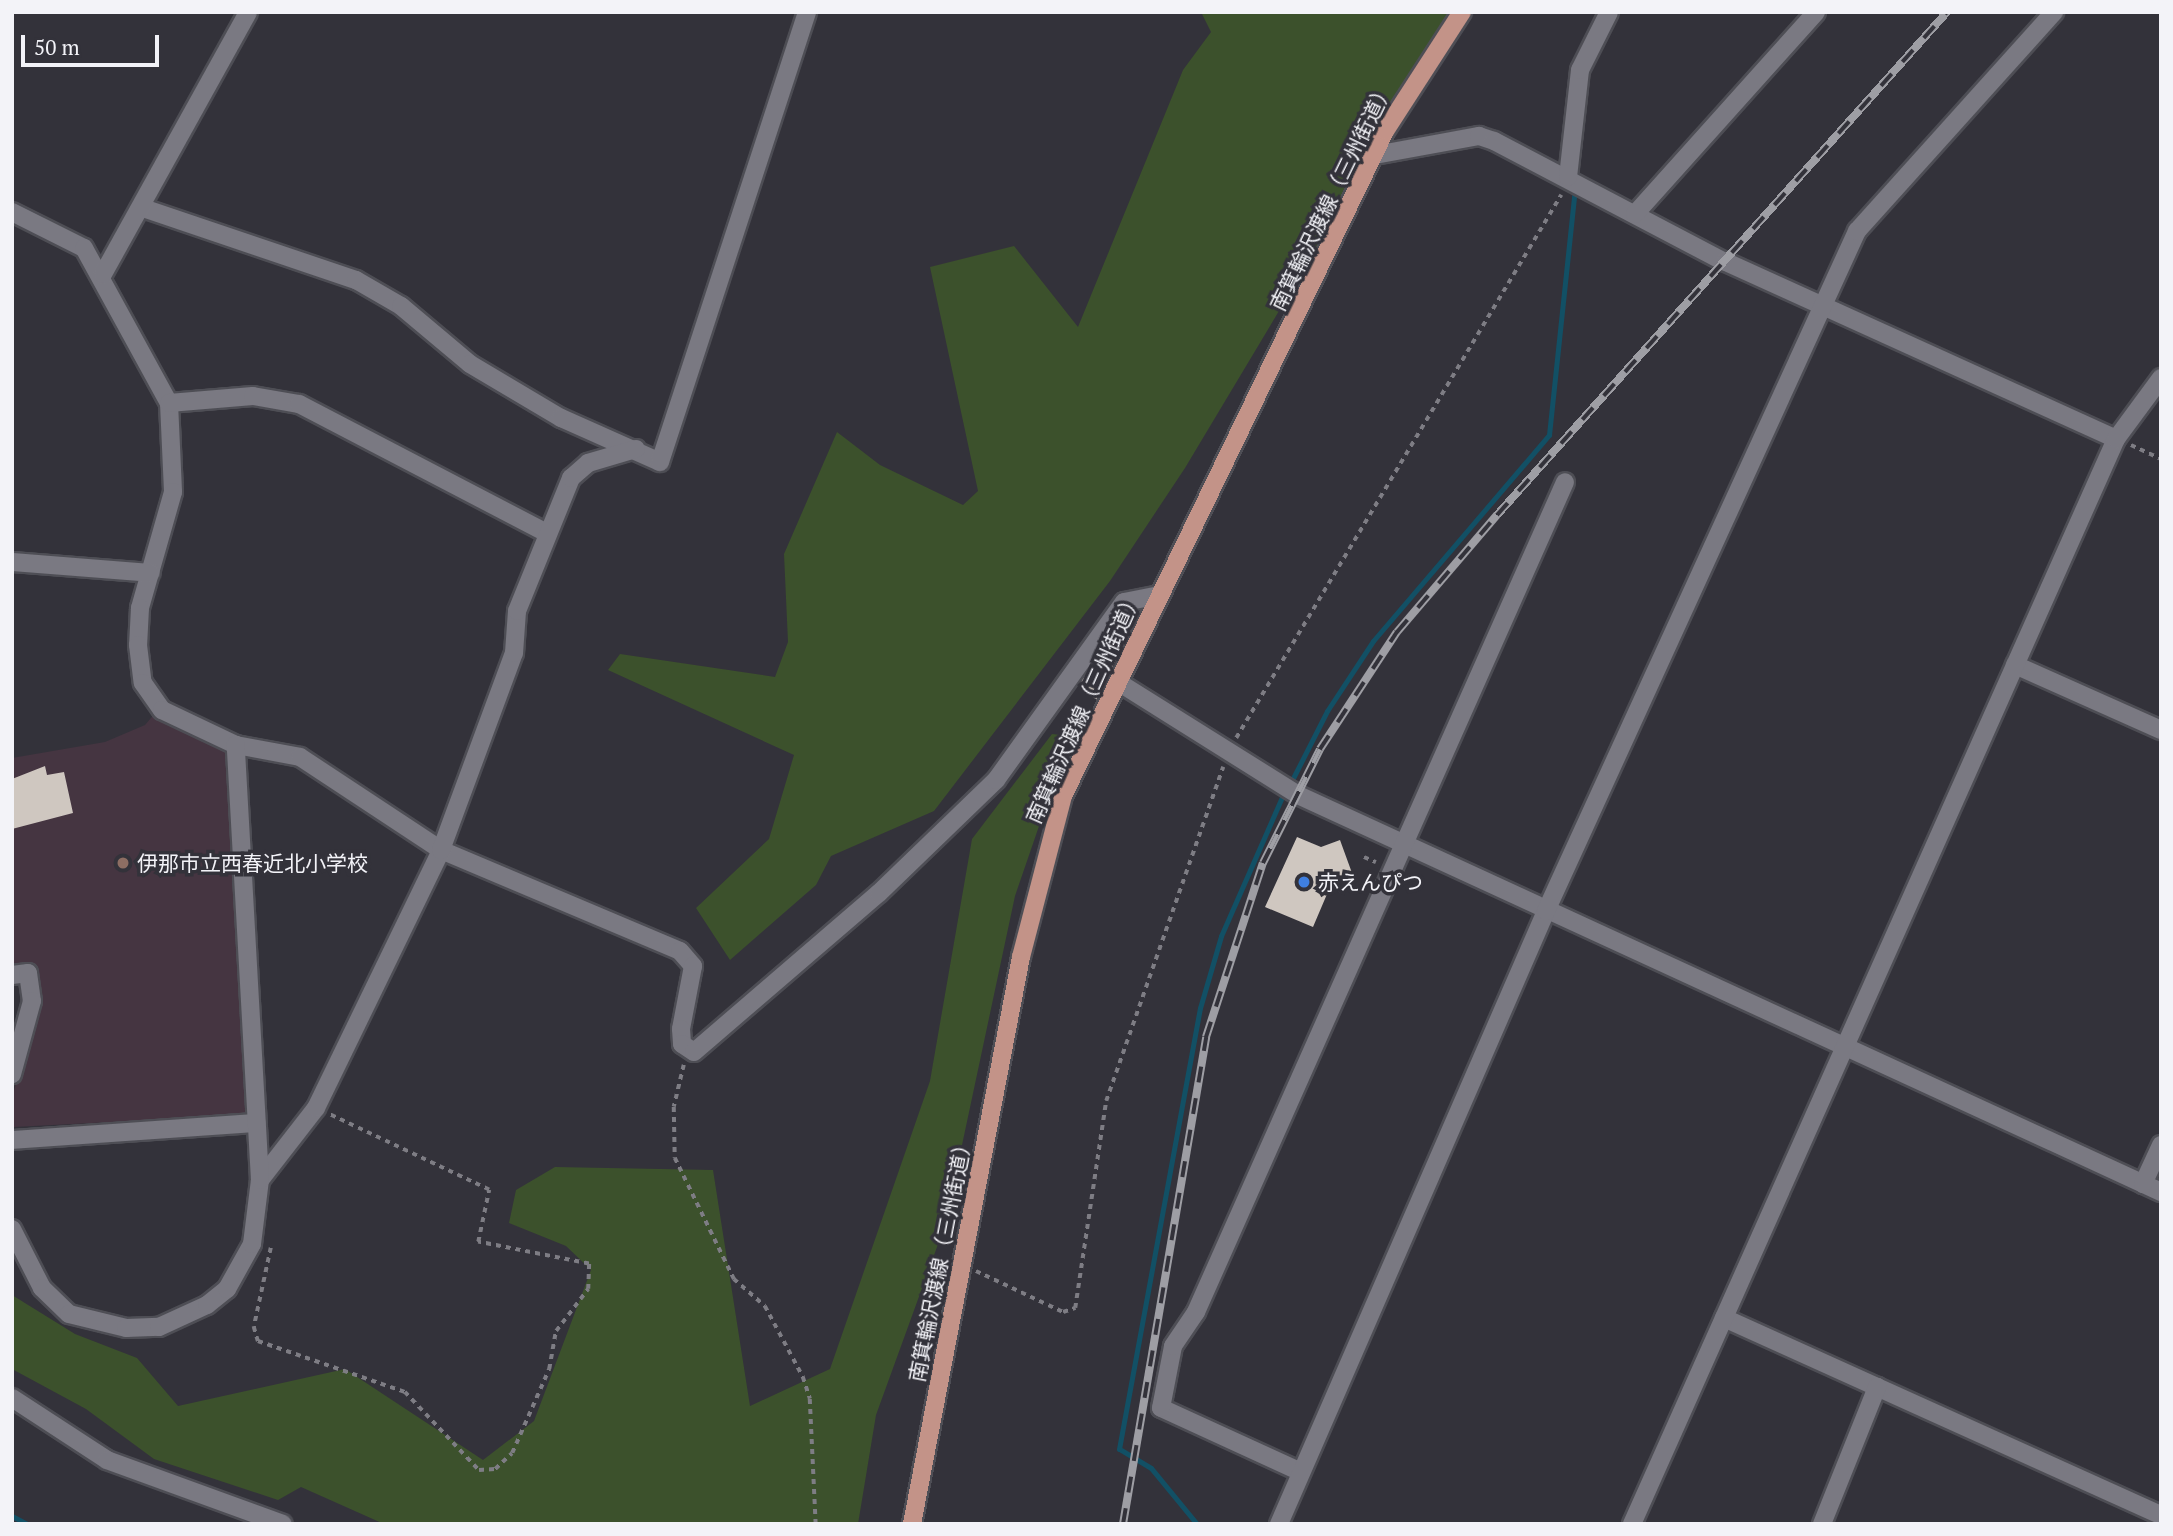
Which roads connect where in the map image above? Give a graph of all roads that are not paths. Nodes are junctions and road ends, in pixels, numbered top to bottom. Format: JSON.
{"nodes":[{"id":1,"x":248,"y":12,"type":"edge"},
{"id":2,"x":807,"y":12,"type":"edge"},
{"id":3,"x":1462,"y":12,"type":"edge"},
{"id":4,"x":1609,"y":12,"type":"edge"},
{"id":5,"x":1816,"y":12,"type":"edge"},
{"id":6,"x":2054,"y":12,"type":"edge"},
{"id":7,"x":1375,"y":155,"type":"junction"},
{"id":8,"x":1567,"y":177,"type":"junction"},
{"id":9,"x":143,"y":208,"type":"junction"},
{"id":10,"x":12,"y":212,"type":"edge"},
{"id":11,"x":1635,"y":214,"type":"junction"},
{"id":12,"x":103,"y":274,"type":"junction"},
{"id":13,"x":1822,"y":304,"type":"junction"},
{"id":14,"x":2161,"y":378,"type":"edge"},
{"id":15,"x":169,"y":402,"type":"junction"},
{"id":16,"x":2116,"y":439,"type":"junction"},
{"id":17,"x":636,"y":449,"type":"junction"},
{"id":18,"x":1564,"y":482,"type":"dead end"},
{"id":19,"x":547,"y":533,"type":"junction"},
{"id":20,"x":12,"y":562,"type":"edge"},
{"id":21,"x":151,"y":573,"type":"junction"},
{"id":22,"x":1159,"y":595,"type":"junction"},
{"id":23,"x":2015,"y":665,"type":"junction"},
{"id":24,"x":1118,"y":682,"type":"junction"},
{"id":25,"x":2161,"y":730,"type":"edge"},
{"id":26,"x":236,"y":745,"type":"junction"},
{"id":27,"x":1402,"y":845,"type":"junction"},
{"id":28,"x":441,"y":850,"type":"junction"},
{"id":29,"x":1546,"y":911,"type":"junction"},
{"id":30,"x":12,"y":975,"type":"edge"},
{"id":31,"x":1841,"y":1049,"type":"junction"},
{"id":32,"x":12,"y":1074,"type":"edge"},
{"id":33,"x":256,"y":1123,"type":"junction"},
{"id":34,"x":12,"y":1140,"type":"edge"},
{"id":35,"x":2161,"y":1145,"type":"edge"},
{"id":36,"x":260,"y":1180,"type":"junction"},
{"id":37,"x":2143,"y":1184,"type":"junction"},
{"id":38,"x":2161,"y":1192,"type":"edge"},
{"id":39,"x":12,"y":1229,"type":"edge"},
{"id":40,"x":1724,"y":1318,"type":"junction"},
{"id":41,"x":1877,"y":1387,"type":"junction"},
{"id":42,"x":12,"y":1398,"type":"edge"},
{"id":43,"x":1301,"y":1472,"type":"junction"},
{"id":44,"x":2161,"y":1515,"type":"edge"},
{"id":45,"x":283,"y":1524,"type":"edge"},
{"id":46,"x":912,"y":1524,"type":"edge"},
{"id":47,"x":1279,"y":1524,"type":"edge"},
{"id":48,"x":1632,"y":1524,"type":"edge"},
{"id":49,"x":1822,"y":1524,"type":"edge"}],
"edges":[{"from":1,"to":9,"type":"street"},
{"from":2,"to":17,"type":"street"},
{"from":3,"to":7,"type":"main road","name":"南箕輪沢渡線（三州街道）"},
{"from":4,"to":8,"type":"street"},
{"from":5,"to":11,"type":"street"},
{"from":6,"to":13,"type":"street"},
{"from":7,"to":8,"type":"street"},
{"from":7,"to":22,"type":"main road","name":"南箕輪沢渡線（三州街道）"},
{"from":8,"to":11,"type":"street"},
{"from":9,"to":12,"type":"street"},
{"from":9,"to":17,"type":"street"},
{"from":10,"to":12,"type":"street"},
{"from":11,"to":13,"type":"street"},
{"from":12,"to":15,"type":"street"},
{"from":13,"to":16,"type":"street"},
{"from":13,"to":29,"type":"street"},
{"from":14,"to":16,"type":"street"},
{"from":15,"to":19,"type":"street"},
{"from":15,"to":21,"type":"street"},
{"from":16,"to":23,"type":"street"},
{"from":17,"to":19,"type":"street"},
{"from":18,"to":27,"type":"street"},
{"from":19,"to":28,"type":"street"},
{"from":20,"to":21,"type":"street"},
{"from":21,"to":26,"type":"street"},
{"from":22,"to":24,"type":"main road","name":"南箕輪沢渡線（三州街道）"},
{"from":22,"to":28,"type":"street"},
{"from":23,"to":25,"type":"street"},
{"from":23,"to":31,"type":"street"},
{"from":24,"to":27,"type":"street"},
{"from":24,"to":46,"type":"main road","name":"南箕輪沢渡線（三州街道）"},
{"from":26,"to":28,"type":"street"},
{"from":26,"to":33,"type":"street"},
{"from":27,"to":29,"type":"street"},
{"from":27,"to":43,"type":"street"},
{"from":28,"to":36,"type":"street"},
{"from":29,"to":31,"type":"street"},
{"from":29,"to":43,"type":"street"},
{"from":30,"to":32,"type":"street"},
{"from":31,"to":37,"type":"street"},
{"from":31,"to":40,"type":"street"},
{"from":33,"to":34,"type":"street"},
{"from":33,"to":36,"type":"street"},
{"from":35,"to":37,"type":"street"},
{"from":36,"to":39,"type":"street"},
{"from":37,"to":38,"type":"street"},
{"from":40,"to":41,"type":"street"},
{"from":40,"to":48,"type":"street"},
{"from":41,"to":44,"type":"street"},
{"from":41,"to":49,"type":"street"},
{"from":42,"to":45,"type":"street"},
{"from":43,"to":47,"type":"street"}]}
